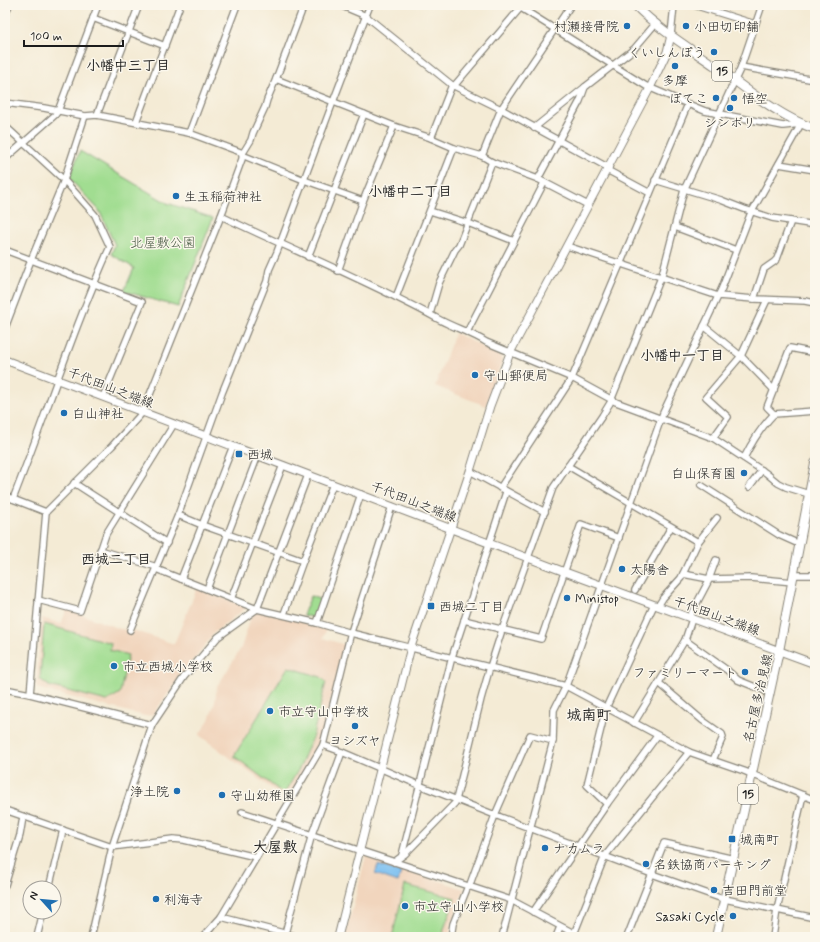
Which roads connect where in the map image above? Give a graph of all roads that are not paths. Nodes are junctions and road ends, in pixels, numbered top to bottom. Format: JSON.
{"nodes":[{"id":1,"x":8,"y":5,"type":"edge"},
{"id":2,"x":98,"y":5,"type":"edge"},
{"id":3,"x":139,"y":5,"type":"edge"},
{"id":4,"x":180,"y":5,"type":"edge"},
{"id":5,"x":237,"y":5,"type":"edge"},
{"id":6,"x":304,"y":5,"type":"edge"},
{"id":7,"x":340,"y":5,"type":"edge"},
{"id":8,"x":370,"y":5,"type":"edge"},
{"id":9,"x":571,"y":5,"type":"edge"},
{"id":10,"x":635,"y":5,"type":"edge"},
{"id":11,"x":674,"y":5,"type":"edge"},
{"id":12,"x":694,"y":5,"type":"edge"},
{"id":13,"x":762,"y":5,"type":"edge"},
{"id":14,"x":522,"y":6,"type":"edge"},
{"id":15,"x":713,"y":8,"type":"edge"},
{"id":16,"x":5,"y":12,"type":"edge"},
{"id":17,"x":366,"y":16,"type":"junction"},
{"id":18,"x":93,"y":18,"type":"junction"},
{"id":19,"x":656,"y":23,"type":"junction"},
{"id":20,"x":756,"y":24,"type":"junction"},
{"id":21,"x":555,"y":29,"type":"junction"},
{"id":22,"x":129,"y":32,"type":"junction"},
{"id":23,"x":671,"y":35,"type":"junction"},
{"id":24,"x":165,"y":46,"type":"junction"},
{"id":25,"x":613,"y":66,"type":"junction"},
{"id":26,"x":741,"y":67,"type":"junction"},
{"id":27,"x":276,"y":79,"type":"junction"},
{"id":28,"x":735,"y":80,"type":"junction"},
{"id":29,"x":815,"y":80,"type":"edge"},
{"id":30,"x":453,"y":86,"type":"junction"},
{"id":31,"x":585,"y":87,"type":"junction"},
{"id":32,"x":650,"y":88,"type":"junction"},
{"id":33,"x":333,"y":102,"type":"junction"},
{"id":34,"x":5,"y":103,"type":"edge"},
{"id":35,"x":688,"y":104,"type":"junction"},
{"id":36,"x":501,"y":109,"type":"junction"},
{"id":37,"x":58,"y":111,"type":"junction"},
{"id":38,"x":364,"y":114,"type":"junction"},
{"id":39,"x":719,"y":114,"type":"junction"},
{"id":40,"x":97,"y":115,"type":"junction"},
{"id":41,"x":85,"y":116,"type":"junction"},
{"id":42,"x":136,"y":122,"type":"junction"},
{"id":43,"x":801,"y":124,"type":"junction"},
{"id":44,"x":5,"y":126,"type":"edge"},
{"id":45,"x":394,"y":126,"type":"junction"},
{"id":46,"x":534,"y":128,"type":"junction"},
{"id":47,"x":815,"y":129,"type":"edge"},
{"id":48,"x":189,"y":133,"type":"junction"},
{"id":49,"x":431,"y":138,"type":"junction"},
{"id":50,"x":560,"y":141,"type":"junction"},
{"id":51,"x":23,"y":143,"type":"junction"},
{"id":52,"x":454,"y":148,"type":"junction"},
{"id":53,"x":243,"y":154,"type":"junction"},
{"id":54,"x":482,"y":156,"type":"junction"},
{"id":55,"x":5,"y":159,"type":"edge"},
{"id":56,"x":492,"y":162,"type":"junction"},
{"id":57,"x":779,"y":164,"type":"junction"},
{"id":58,"x":608,"y":169,"type":"junction"},
{"id":59,"x":815,"y":170,"type":"edge"},
{"id":60,"x":538,"y":179,"type":"junction"},
{"id":61,"x":64,"y":180,"type":"junction"},
{"id":62,"x":304,"y":180,"type":"junction"},
{"id":63,"x":655,"y":180,"type":"junction"},
{"id":64,"x":544,"y":183,"type":"junction"},
{"id":65,"x":684,"y":190,"type":"junction"},
{"id":66,"x":334,"y":191,"type":"junction"},
{"id":67,"x":650,"y":193,"type":"junction"},
{"id":68,"x":363,"y":201,"type":"junction"},
{"id":69,"x":588,"y":205,"type":"junction"},
{"id":70,"x":430,"y":211,"type":"junction"},
{"id":71,"x":751,"y":212,"type":"junction"},
{"id":72,"x":221,"y":216,"type":"junction"},
{"id":73,"x":792,"y":221,"type":"junction"},
{"id":74,"x":468,"y":223,"type":"junction"},
{"id":75,"x":815,"y":225,"type":"edge"},
{"id":76,"x":675,"y":227,"type":"junction"},
{"id":77,"x":514,"y":241,"type":"junction"},
{"id":78,"x":279,"y":244,"type":"junction"},
{"id":79,"x":567,"y":246,"type":"junction"},
{"id":80,"x":5,"y":250,"type":"edge"},
{"id":81,"x":736,"y":250,"type":"junction"},
{"id":82,"x":308,"y":257,"type":"junction"},
{"id":83,"x":30,"y":260,"type":"junction"},
{"id":84,"x":620,"y":264,"type":"junction"},
{"id":85,"x":338,"y":271,"type":"junction"},
{"id":86,"x":661,"y":278,"type":"junction"},
{"id":87,"x":93,"y":284,"type":"junction"},
{"id":88,"x":718,"y":296,"type":"junction"},
{"id":89,"x":396,"y":297,"type":"junction"},
{"id":90,"x":754,"y":299,"type":"junction"},
{"id":91,"x":767,"y":300,"type":"junction"},
{"id":92,"x":815,"y":303,"type":"edge"},
{"id":93,"x":430,"y":314,"type":"junction"},
{"id":94,"x":704,"y":326,"type":"junction"},
{"id":95,"x":5,"y":328,"type":"edge"},
{"id":96,"x":467,"y":332,"type":"junction"},
{"id":97,"x":510,"y":353,"type":"junction"},
{"id":98,"x":815,"y":353,"type":"edge"},
{"id":99,"x":741,"y":356,"type":"junction"},
{"id":100,"x":5,"y":360,"type":"edge"},
{"id":101,"x":572,"y":378,"type":"junction"},
{"id":102,"x":58,"y":380,"type":"junction"},
{"id":103,"x":774,"y":390,"type":"junction"},
{"id":104,"x":103,"y":397,"type":"junction"},
{"id":105,"x":611,"y":399,"type":"junction"},
{"id":106,"x":815,"y":411,"type":"edge"},
{"id":107,"x":143,"y":412,"type":"junction"},
{"id":108,"x":774,"y":414,"type":"junction"},
{"id":109,"x":661,"y":418,"type":"junction"},
{"id":110,"x":174,"y":424,"type":"junction"},
{"id":111,"x":207,"y":436,"type":"junction"},
{"id":112,"x":713,"y":438,"type":"junction"},
{"id":113,"x":233,"y":446,"type":"junction"},
{"id":114,"x":258,"y":455,"type":"junction"},
{"id":115,"x":744,"y":458,"type":"junction"},
{"id":116,"x":815,"y":463,"type":"edge"},
{"id":117,"x":283,"y":465,"type":"junction"},
{"id":118,"x":568,"y":466,"type":"junction"},
{"id":119,"x":762,"y":470,"type":"junction"},
{"id":120,"x":470,"y":472,"type":"junction"},
{"id":121,"x":308,"y":474,"type":"junction"},
{"id":122,"x":74,"y":483,"type":"junction"},
{"id":123,"x":333,"y":484,"type":"junction"},
{"id":124,"x":701,"y":485,"type":"dead end"},
{"id":125,"x":749,"y":487,"type":"dead end"},
{"id":126,"x":500,"y":488,"type":"junction"},
{"id":127,"x":506,"y":492,"type":"junction"},
{"id":128,"x":361,"y":494,"type":"junction"},
{"id":129,"x":809,"y":494,"type":"junction"},
{"id":130,"x":5,"y":496,"type":"edge"},
{"id":131,"x":13,"y":499,"type":"junction"},
{"id":132,"x":631,"y":503,"type":"junction"},
{"id":133,"x":392,"y":506,"type":"junction"},
{"id":134,"x":46,"y":512,"type":"junction"},
{"id":135,"x":545,"y":512,"type":"junction"},
{"id":136,"x":120,"y":513,"type":"junction"},
{"id":137,"x":178,"y":515,"type":"junction"},
{"id":138,"x":717,"y":518,"type":"dead end"},
{"id":139,"x":202,"y":525,"type":"junction"},
{"id":140,"x":671,"y":527,"type":"junction"},
{"id":141,"x":450,"y":528,"type":"junction"},
{"id":142,"x":227,"y":534,"type":"junction"},
{"id":143,"x":619,"y":538,"type":"junction"},
{"id":144,"x":698,"y":542,"type":"junction"},
{"id":145,"x":167,"y":543,"type":"junction"},
{"id":146,"x":254,"y":543,"type":"junction"},
{"id":147,"x":490,"y":543,"type":"junction"},
{"id":148,"x":799,"y":544,"type":"junction"},
{"id":149,"x":100,"y":550,"type":"junction"},
{"id":150,"x":278,"y":553,"type":"junction"},
{"id":151,"x":529,"y":558,"type":"junction"},
{"id":152,"x":716,"y":560,"type":"dead end"},
{"id":153,"x":303,"y":561,"type":"junction"},
{"id":154,"x":157,"y":568,"type":"junction"},
{"id":155,"x":565,"y":572,"type":"junction"},
{"id":156,"x":683,"y":574,"type":"junction"},
{"id":157,"x":815,"y":575,"type":"edge"},
{"id":158,"x":181,"y":579,"type":"junction"},
{"id":159,"x":709,"y":579,"type":"junction"},
{"id":160,"x":793,"y":579,"type":"junction"},
{"id":161,"x":602,"y":585,"type":"junction"},
{"id":162,"x":207,"y":589,"type":"junction"},
{"id":163,"x":634,"y":590,"type":"dead end"},
{"id":164,"x":231,"y":599,"type":"junction"},
{"id":165,"x":38,"y":600,"type":"junction"},
{"id":166,"x":656,"y":605,"type":"junction"},
{"id":167,"x":257,"y":609,"type":"junction"},
{"id":168,"x":284,"y":614,"type":"junction"},
{"id":169,"x":690,"y":618,"type":"junction"},
{"id":170,"x":464,"y":620,"type":"junction"},
{"id":171,"x":317,"y":622,"type":"junction"},
{"id":172,"x":130,"y":630,"type":"dead end"},
{"id":173,"x":502,"y":630,"type":"junction"},
{"id":174,"x":351,"y":632,"type":"junction"},
{"id":175,"x":685,"y":640,"type":"junction"},
{"id":176,"x":412,"y":647,"type":"junction"},
{"id":177,"x":779,"y":651,"type":"junction"},
{"id":178,"x":452,"y":657,"type":"junction"},
{"id":179,"x":815,"y":664,"type":"edge"},
{"id":180,"x":490,"y":667,"type":"junction"},
{"id":181,"x":659,"y":683,"type":"junction"},
{"id":182,"x":566,"y":686,"type":"junction"},
{"id":183,"x":5,"y":689,"type":"edge"},
{"id":184,"x":30,"y":694,"type":"junction"},
{"id":185,"x":770,"y":694,"type":"junction"},
{"id":186,"x":606,"y":708,"type":"junction"},
{"id":187,"x":634,"y":723,"type":"junction"},
{"id":188,"x":152,"y":725,"type":"junction"},
{"id":189,"x":656,"y":736,"type":"junction"},
{"id":190,"x":553,"y":741,"type":"junction"},
{"id":191,"x":323,"y":745,"type":"junction"},
{"id":192,"x":342,"y":752,"type":"junction"},
{"id":193,"x":689,"y":752,"type":"junction"},
{"id":194,"x":713,"y":760,"type":"junction"},
{"id":195,"x":380,"y":769,"type":"junction"},
{"id":196,"x":752,"y":774,"type":"junction"},
{"id":197,"x":419,"y":785,"type":"junction"},
{"id":198,"x":803,"y":795,"type":"junction"},
{"id":199,"x":815,"y":798,"type":"edge"},
{"id":200,"x":456,"y":800,"type":"junction"},
{"id":201,"x":607,"y":804,"type":"junction"},
{"id":202,"x":5,"y":810,"type":"edge"},
{"id":203,"x":242,"y":812,"type":"dead end"},
{"id":204,"x":495,"y":816,"type":"junction"},
{"id":205,"x":24,"y":817,"type":"junction"},
{"id":206,"x":276,"y":822,"type":"junction"},
{"id":207,"x":529,"y":829,"type":"junction"},
{"id":208,"x":63,"y":830,"type":"junction"},
{"id":209,"x":312,"y":834,"type":"junction"},
{"id":210,"x":578,"y":847,"type":"junction"},
{"id":211,"x":112,"y":848,"type":"junction"},
{"id":212,"x":360,"y":850,"type":"junction"},
{"id":213,"x":402,"y":856,"type":"junction"},
{"id":214,"x":605,"y":856,"type":"junction"},
{"id":215,"x":256,"y":857,"type":"junction"},
{"id":216,"x":734,"y":859,"type":"junction"},
{"id":217,"x":394,"y":862,"type":"junction"},
{"id":218,"x":652,"y":874,"type":"junction"},
{"id":219,"x":51,"y":880,"type":"edge"},
{"id":220,"x":5,"y":885,"type":"edge"},
{"id":221,"x":468,"y":887,"type":"junction"},
{"id":222,"x":724,"y":898,"type":"junction"},
{"id":223,"x":511,"y":900,"type":"junction"},
{"id":224,"x":777,"y":910,"type":"junction"},
{"id":225,"x":533,"y":912,"type":"junction"},
{"id":226,"x":221,"y":917,"type":"junction"},
{"id":227,"x":815,"y":918,"type":"edge"},
{"id":228,"x":41,"y":920,"type":"edge"},
{"id":229,"x":560,"y":927,"type":"junction"},
{"id":230,"x":574,"y":934,"type":"junction"},
{"id":231,"x":285,"y":935,"type":"edge"},
{"id":232,"x":37,"y":937,"type":"edge"},
{"id":233,"x":91,"y":937,"type":"edge"},
{"id":234,"x":203,"y":937,"type":"edge"},
{"id":235,"x":299,"y":937,"type":"edge"},
{"id":236,"x":338,"y":937,"type":"edge"},
{"id":237,"x":451,"y":937,"type":"edge"},
{"id":238,"x":502,"y":937,"type":"edge"},
{"id":239,"x":556,"y":937,"type":"edge"},
{"id":240,"x":581,"y":937,"type":"edge"},
{"id":241,"x":627,"y":937,"type":"edge"},
{"id":242,"x":716,"y":937,"type":"edge"},
{"id":243,"x":773,"y":937,"type":"edge"}],
"edges":[{"from":1,"to":16,"type":"main road"},
{"from":2,"to":18,"type":"street"},
{"from":3,"to":22,"type":"street"},
{"from":4,"to":24,"type":"street"},
{"from":5,"to":48,"type":"street"},
{"from":6,"to":27,"type":"street"},
{"from":7,"to":17,"type":"street"},
{"from":8,"to":17,"type":"street"},
{"from":9,"to":21,"type":"street"},
{"from":10,"to":19,"type":"main road","number":"15"},
{"from":11,"to":23,"type":"street"},
{"from":12,"to":15,"type":"street"},
{"from":13,"to":20,"type":"street"},
{"from":14,"to":21,"type":"street"},
{"from":14,"to":30,"type":"street"},
{"from":15,"to":20,"type":"street"},
{"from":17,"to":30,"type":"street"},
{"from":17,"to":33,"type":"street"},
{"from":18,"to":22,"type":"street"},
{"from":18,"to":37,"type":"street"},
{"from":19,"to":23,"type":"main road","number":"15"},
{"from":19,"to":25,"type":"street"},
{"from":20,"to":26,"type":"street"},
{"from":21,"to":25,"type":"street"},
{"from":21,"to":36,"type":"street"},
{"from":22,"to":24,"type":"street"},
{"from":22,"to":40,"type":"street"},
{"from":23,"to":28,"type":"main road","number":"15"},
{"from":23,"to":32,"type":"street"},
{"from":24,"to":42,"type":"street"},
{"from":25,"to":31,"type":"street"},
{"from":25,"to":32,"type":"street"},
{"from":26,"to":28,"type":"street"},
{"from":26,"to":29,"type":"street"},
{"from":27,"to":33,"type":"street"},
{"from":27,"to":53,"type":"street"},
{"from":28,"to":39,"type":"street"},
{"from":28,"to":43,"type":"main road","number":"15"},
{"from":30,"to":36,"type":"street"},
{"from":30,"to":49,"type":"street"},
{"from":31,"to":46,"type":"street"},
{"from":31,"to":50,"type":"street"},
{"from":32,"to":35,"type":"street"},
{"from":32,"to":58,"type":"street"},
{"from":33,"to":38,"type":"street"},
{"from":33,"to":62,"type":"street"},
{"from":34,"to":37,"type":"street"},
{"from":35,"to":39,"type":"street"},
{"from":35,"to":63,"type":"street"},
{"from":36,"to":46,"type":"street"},
{"from":36,"to":54,"type":"street"},
{"from":37,"to":41,"type":"street"},
{"from":37,"to":51,"type":"street"},
{"from":38,"to":45,"type":"street"},
{"from":38,"to":66,"type":"street"},
{"from":39,"to":43,"type":"street"},
{"from":39,"to":65,"type":"street"},
{"from":40,"to":41,"type":"street"},
{"from":40,"to":42,"type":"street"},
{"from":41,"to":61,"type":"street"},
{"from":42,"to":48,"type":"street"},
{"from":43,"to":47,"type":"main road","number":"15"},
{"from":43,"to":57,"type":"street"},
{"from":44,"to":51,"type":"street"},
{"from":45,"to":49,"type":"street"},
{"from":45,"to":68,"type":"street"},
{"from":46,"to":50,"type":"street"},
{"from":48,"to":53,"type":"street"},
{"from":49,"to":52,"type":"street"},
{"from":50,"to":58,"type":"street"},
{"from":50,"to":60,"type":"street"},
{"from":51,"to":55,"type":"street"},
{"from":51,"to":61,"type":"street"},
{"from":52,"to":54,"type":"street"},
{"from":52,"to":70,"type":"street"},
{"from":53,"to":62,"type":"street"},
{"from":53,"to":72,"type":"street"},
{"from":54,"to":56,"type":"street"},
{"from":56,"to":60,"type":"street"},
{"from":56,"to":74,"type":"street"},
{"from":57,"to":59,"type":"street"},
{"from":57,"to":71,"type":"street"},
{"from":58,"to":67,"type":"street"},
{"from":58,"to":69,"type":"street"},
{"from":60,"to":64,"type":"street"},
{"from":61,"to":83,"type":"street"},
{"from":61,"to":87,"type":"street"},
{"from":62,"to":66,"type":"street"},
{"from":62,"to":78,"type":"street"},
{"from":63,"to":65,"type":"street"},
{"from":63,"to":67,"type":"street"},
{"from":64,"to":69,"type":"street"},
{"from":64,"to":77,"type":"street"},
{"from":65,"to":71,"type":"street"},
{"from":65,"to":76,"type":"street"},
{"from":66,"to":68,"type":"street"},
{"from":66,"to":82,"type":"street"},
{"from":67,"to":84,"type":"street"},
{"from":68,"to":85,"type":"street"},
{"from":69,"to":79,"type":"street"},
{"from":70,"to":74,"type":"street"},
{"from":70,"to":89,"type":"street"},
{"from":71,"to":73,"type":"street"},
{"from":71,"to":81,"type":"street"},
{"from":72,"to":78,"type":"street"},
{"from":72,"to":107,"type":"street"},
{"from":73,"to":75,"type":"street"},
{"from":73,"to":90,"type":"street"},
{"from":74,"to":77,"type":"street"},
{"from":74,"to":93,"type":"street"},
{"from":76,"to":81,"type":"street"},
{"from":76,"to":86,"type":"street"},
{"from":77,"to":96,"type":"street"},
{"from":78,"to":82,"type":"street"},
{"from":78,"to":111,"type":"street"},
{"from":79,"to":84,"type":"street"},
{"from":79,"to":97,"type":"street"},
{"from":80,"to":83,"type":"street"},
{"from":81,"to":88,"type":"street"},
{"from":82,"to":85,"type":"street"},
{"from":83,"to":87,"type":"street"},
{"from":83,"to":95,"type":"street"},
{"from":84,"to":86,"type":"street"},
{"from":84,"to":101,"type":"street"},
{"from":85,"to":89,"type":"street"},
{"from":86,"to":88,"type":"street"},
{"from":86,"to":105,"type":"street"},
{"from":87,"to":102,"type":"street"},
{"from":87,"to":104,"type":"street"},
{"from":88,"to":90,"type":"street"},
{"from":88,"to":94,"type":"street"},
{"from":89,"to":93,"type":"street"},
{"from":90,"to":91,"type":"street"},
{"from":91,"to":92,"type":"street"},
{"from":91,"to":99,"type":"street"},
{"from":93,"to":96,"type":"street"},
{"from":94,"to":99,"type":"street"},
{"from":94,"to":109,"type":"street"},
{"from":96,"to":97,"type":"street"},
{"from":97,"to":101,"type":"street"},
{"from":97,"to":120,"type":"street"},
{"from":98,"to":103,"type":"street"},
{"from":99,"to":103,"type":"street"},
{"from":99,"to":112,"type":"street"},
{"from":100,"to":102,"type":"street","name":"千代田山之端線"},
{"from":101,"to":105,"type":"street"},
{"from":101,"to":126,"type":"street"},
{"from":102,"to":104,"type":"street","name":"千代田山之端線"},
{"from":102,"to":131,"type":"street"},
{"from":103,"to":108,"type":"street"},
{"from":104,"to":107,"type":"street","name":"千代田山之端線"},
{"from":105,"to":109,"type":"street"},
{"from":105,"to":118,"type":"street"},
{"from":106,"to":108,"type":"street"},
{"from":107,"to":110,"type":"street","name":"千代田山之端線"},
{"from":107,"to":122,"type":"street"},
{"from":108,"to":115,"type":"street"},
{"from":109,"to":112,"type":"street"},
{"from":109,"to":132,"type":"street"},
{"from":110,"to":111,"type":"street","name":"千代田山之端線"},
{"from":110,"to":136,"type":"street"},
{"from":111,"to":113,"type":"street","name":"千代田山之端線"},
{"from":111,"to":137,"type":"street"},
{"from":112,"to":115,"type":"street"},
{"from":113,"to":114,"type":"street","name":"千代田山之端線"},
{"from":113,"to":139,"type":"street"},
{"from":114,"to":117,"type":"street","name":"千代田山之端線"},
{"from":114,"to":142,"type":"street"},
{"from":115,"to":119,"type":"street"},
{"from":116,"to":129,"type":"main road","name":"名古屋多治見線","number":"15"},
{"from":117,"to":121,"type":"street","name":"千代田山之端線"},
{"from":117,"to":146,"type":"street"},
{"from":118,"to":132,"type":"street"},
{"from":118,"to":135,"type":"street"},
{"from":119,"to":125,"type":"street"},
{"from":119,"to":129,"type":"street"},
{"from":120,"to":126,"type":"street"},
{"from":120,"to":141,"type":"street"},
{"from":121,"to":123,"type":"street","name":"千代田山之端線"},
{"from":121,"to":150,"type":"street"},
{"from":122,"to":134,"type":"street"},
{"from":122,"to":136,"type":"street"},
{"from":123,"to":128,"type":"street","name":"千代田山之端線"},
{"from":123,"to":153,"type":"street"},
{"from":124,"to":148,"type":"street"},
{"from":126,"to":127,"type":"street"},
{"from":127,"to":135,"type":"street"},
{"from":127,"to":147,"type":"street"},
{"from":128,"to":133,"type":"street","name":"千代田山之端線"},
{"from":128,"to":171,"type":"street"},
{"from":129,"to":148,"type":"main road","name":"名古屋多治見線","number":"15"},
{"from":130,"to":131,"type":"street"},
{"from":131,"to":134,"type":"street"},
{"from":132,"to":140,"type":"street"},
{"from":132,"to":143,"type":"street"},
{"from":133,"to":141,"type":"street","name":"千代田山之端線"},
{"from":133,"to":174,"type":"street"},
{"from":134,"to":165,"type":"street"},
{"from":135,"to":151,"type":"street"},
{"from":136,"to":145,"type":"street"},
{"from":136,"to":149,"type":"street"},
{"from":137,"to":139,"type":"street"},
{"from":137,"to":145,"type":"street"},
{"from":138,"to":144,"type":"street"},
{"from":139,"to":142,"type":"street"},
{"from":139,"to":158,"type":"street"},
{"from":140,"to":144,"type":"street"},
{"from":140,"to":163,"type":"street"},
{"from":141,"to":147,"type":"street","name":"千代田山之端線"},
{"from":141,"to":176,"type":"street"},
{"from":142,"to":146,"type":"street"},
{"from":142,"to":162,"type":"street"},
{"from":143,"to":155,"type":"street"},
{"from":143,"to":161,"type":"street"},
{"from":144,"to":156,"type":"street"},
{"from":145,"to":154,"type":"street"},
{"from":146,"to":150,"type":"street"},
{"from":146,"to":164,"type":"street"},
{"from":147,"to":151,"type":"street","name":"千代田山之端線"},
{"from":147,"to":170,"type":"street"},
{"from":148,"to":160,"type":"main road","name":"名古屋多治見線","number":"15"},
{"from":149,"to":154,"type":"street"},
{"from":149,"to":165,"type":"street"},
{"from":150,"to":153,"type":"street"},
{"from":150,"to":167,"type":"street"},
{"from":151,"to":155,"type":"street","name":"千代田山之端線"},
{"from":151,"to":173,"type":"street"},
{"from":152,"to":159,"type":"street"},
{"from":153,"to":168,"type":"street"},
{"from":154,"to":158,"type":"street"},
{"from":154,"to":172,"type":"street"},
{"from":155,"to":161,"type":"street","name":"千代田山之端線"},
{"from":155,"to":173,"type":"street"},
{"from":156,"to":159,"type":"street"},
{"from":156,"to":166,"type":"street"},
{"from":157,"to":160,"type":"street"},
{"from":158,"to":162,"type":"street"},
{"from":159,"to":160,"type":"street"},
{"from":159,"to":169,"type":"street"},
{"from":160,"to":177,"type":"main road","name":"名古屋多治見線","number":"15"},
{"from":161,"to":166,"type":"street","name":"千代田山之端線"},
{"from":161,"to":182,"type":"street"},
{"from":162,"to":164,"type":"street"},
{"from":164,"to":167,"type":"street"},
{"from":165,"to":184,"type":"street"},
{"from":166,"to":169,"type":"street","name":"千代田山之端線"},
{"from":166,"to":186,"type":"street"},
{"from":167,"to":168,"type":"street"},
{"from":167,"to":188,"type":"street"},
{"from":168,"to":171,"type":"street"},
{"from":169,"to":175,"type":"street"},
{"from":169,"to":177,"type":"street","name":"千代田山之端線"},
{"from":170,"to":173,"type":"street"},
{"from":170,"to":178,"type":"street"},
{"from":171,"to":174,"type":"street"},
{"from":173,"to":180,"type":"street"},
{"from":174,"to":176,"type":"street"},
{"from":174,"to":191,"type":"street"},
{"from":175,"to":181,"type":"street"},
{"from":175,"to":185,"type":"street"},
{"from":176,"to":178,"type":"street"},
{"from":176,"to":195,"type":"street"},
{"from":177,"to":179,"type":"street","name":"千代田山之端線"},
{"from":177,"to":185,"type":"main road","name":"名古屋多治見線","number":"15"},
{"from":178,"to":180,"type":"street"},
{"from":178,"to":197,"type":"street"},
{"from":180,"to":182,"type":"street"},
{"from":180,"to":200,"type":"street"},
{"from":181,"to":187,"type":"street"},
{"from":181,"to":194,"type":"street"},
{"from":182,"to":186,"type":"street"},
{"from":182,"to":190,"type":"street"},
{"from":183,"to":184,"type":"street"},
{"from":184,"to":188,"type":"street"},
{"from":185,"to":196,"type":"main road","name":"名古屋多治見線","number":"15"},
{"from":186,"to":187,"type":"street"},
{"from":186,"to":201,"type":"street"},
{"from":187,"to":189,"type":"street"},
{"from":188,"to":211,"type":"street"},
{"from":189,"to":193,"type":"street"},
{"from":189,"to":201,"type":"street"},
{"from":190,"to":204,"type":"street"},
{"from":190,"to":207,"type":"street"},
{"from":191,"to":192,"type":"street"},
{"from":191,"to":206,"type":"street"},
{"from":192,"to":195,"type":"street"},
{"from":192,"to":209,"type":"street"},
{"from":193,"to":194,"type":"street"},
{"from":193,"to":214,"type":"street"},
{"from":194,"to":196,"type":"street"},
{"from":195,"to":197,"type":"street"},
{"from":195,"to":212,"type":"street"},
{"from":196,"to":198,"type":"street"},
{"from":196,"to":216,"type":"main road","name":"名古屋多治見線","number":"15"},
{"from":197,"to":200,"type":"street"},
{"from":197,"to":213,"type":"street"},
{"from":198,"to":199,"type":"street"},
{"from":198,"to":224,"type":"street"},
{"from":200,"to":204,"type":"street"},
{"from":200,"to":213,"type":"street"},
{"from":201,"to":210,"type":"street"},
{"from":202,"to":205,"type":"street"},
{"from":203,"to":206,"type":"street"},
{"from":204,"to":207,"type":"street"},
{"from":204,"to":221,"type":"street"},
{"from":205,"to":208,"type":"street"},
{"from":205,"to":220,"type":"street"},
{"from":206,"to":209,"type":"street"},
{"from":206,"to":215,"type":"street"},
{"from":207,"to":210,"type":"street"},
{"from":207,"to":223,"type":"street"},
{"from":208,"to":211,"type":"street"},
{"from":208,"to":219,"type":"street"},
{"from":209,"to":212,"type":"street"},
{"from":209,"to":231,"type":"street"},
{"from":210,"to":214,"type":"street"},
{"from":210,"to":225,"type":"street"},
{"from":211,"to":215,"type":"street"},
{"from":211,"to":233,"type":"street"},
{"from":212,"to":217,"type":"street"},
{"from":212,"to":236,"type":"street"},
{"from":213,"to":217,"type":"street"},
{"from":214,"to":218,"type":"street"},
{"from":214,"to":230,"type":"street"},
{"from":215,"to":226,"type":"street"},
{"from":216,"to":218,"type":"street"},
{"from":216,"to":222,"type":"main road","name":"名古屋多治見線","number":"15"},
{"from":217,"to":221,"type":"street"},
{"from":218,"to":222,"type":"street"},
{"from":218,"to":241,"type":"street"},
{"from":221,"to":223,"type":"street"},
{"from":221,"to":237,"type":"street"},
{"from":222,"to":224,"type":"street"},
{"from":222,"to":242,"type":"main road","name":"名古屋多治見線","number":"15"},
{"from":223,"to":225,"type":"street"},
{"from":223,"to":238,"type":"street"},
{"from":224,"to":227,"type":"street"},
{"from":224,"to":243,"type":"street"},
{"from":225,"to":229,"type":"street"},
{"from":226,"to":231,"type":"street"},
{"from":226,"to":234,"type":"street"},
{"from":228,"to":232,"type":"street"},
{"from":229,"to":230,"type":"street"},
{"from":229,"to":239,"type":"street"},
{"from":230,"to":240,"type":"street"},
{"from":231,"to":235,"type":"street"}]}
